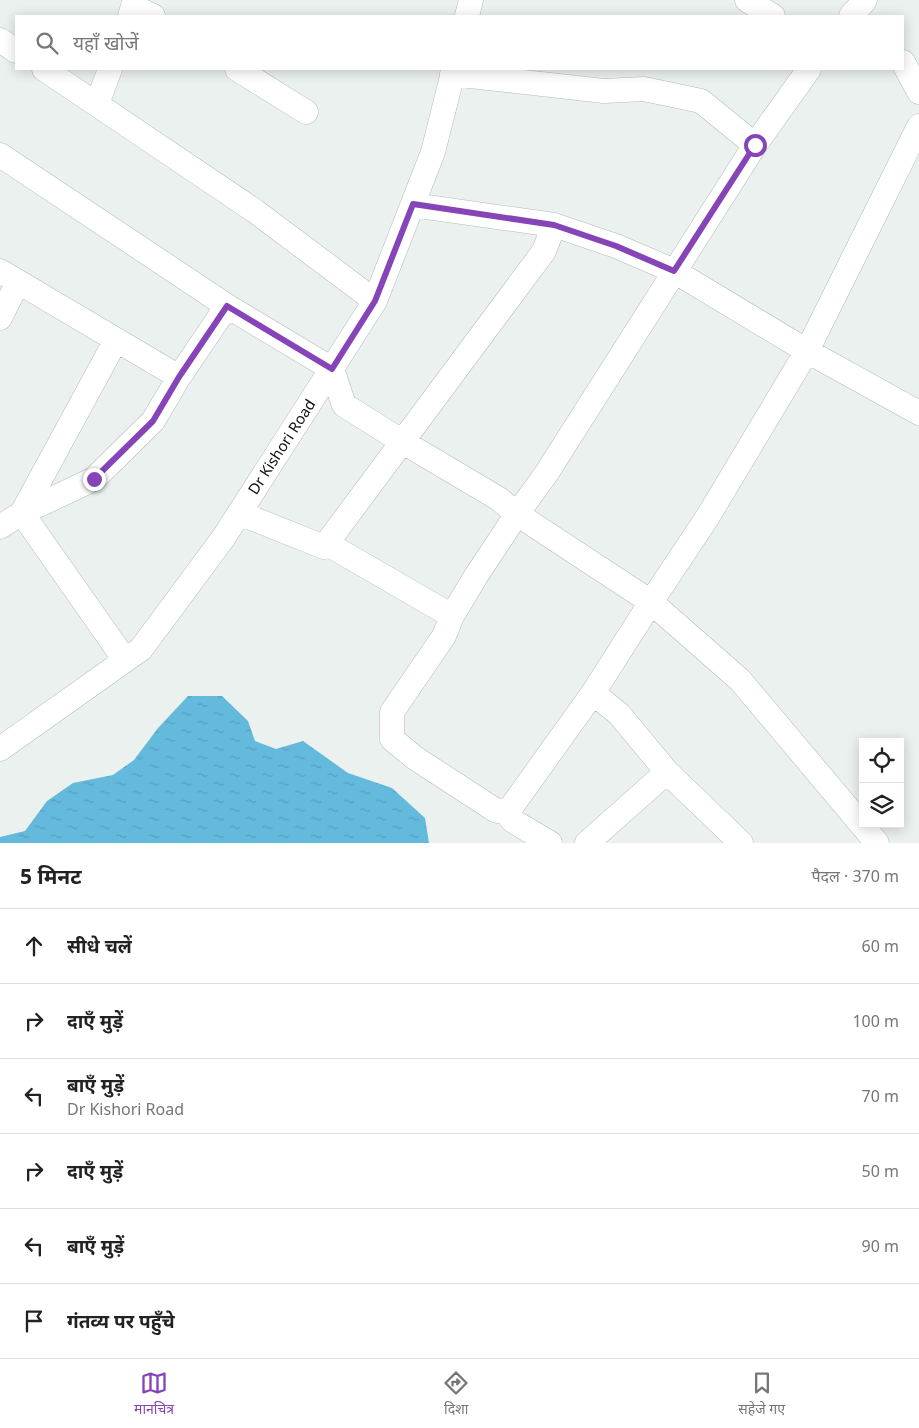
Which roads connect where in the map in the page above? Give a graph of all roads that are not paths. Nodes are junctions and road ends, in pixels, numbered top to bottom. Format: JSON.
{"nodes":[{"id":1,"x":470,"y":0,"type":"edge"},
{"id":2,"x":747,"y":0,"type":"edge"},
{"id":3,"x":865,"y":0,"type":"edge"},
{"id":4,"x":466,"y":15,"type":"edge"},
{"id":5,"x":771,"y":15,"type":"edge"},
{"id":6,"x":852,"y":15,"type":"edge"},
{"id":7,"x":873,"y":15,"type":"edge"},
{"id":8,"x":0,"y":40,"type":"edge"},
{"id":9,"x":15,"y":50,"type":"edge"},
{"id":10,"x":904,"y":64,"type":"edge"},
{"id":11,"x":46,"y":70,"type":"edge"},
{"id":12,"x":110,"y":70,"type":"edge"},
{"id":13,"x":239,"y":70,"type":"edge"},
{"id":14,"x":808,"y":70,"type":"edge"},
{"id":15,"x":453,"y":72,"type":"edge"},
{"id":16,"x":919,"y":92,"type":"edge"},
{"id":17,"x":97,"y":104,"type":"junction"},
{"id":18,"x":306,"y":112,"type":"dead end"},
{"id":19,"x":919,"y":126,"type":"edge"},
{"id":20,"x":755,"y":145,"type":"junction"},
{"id":21,"x":0,"y":155,"type":"edge"},
{"id":22,"x":413,"y":204,"type":"junction"},
{"id":23,"x":554,"y":225,"type":"junction"},
{"id":24,"x":674,"y":271,"type":"junction"},
{"id":25,"x":9,"y":276,"type":"edge"},
{"id":26,"x":375,"y":301,"type":"junction"},
{"id":27,"x":227,"y":306,"type":"junction"},
{"id":28,"x":0,"y":318,"type":"edge"},
{"id":29,"x":116,"y":340,"type":"junction"},
{"id":30,"x":807,"y":351,"type":"junction"},
{"id":31,"x":332,"y":369,"type":"junction"},
{"id":32,"x":179,"y":377,"type":"junction"},
{"id":33,"x":919,"y":412,"type":"edge"},
{"id":34,"x":403,"y":442,"type":"junction"},
{"id":35,"x":22,"y":513,"type":"junction"},
{"id":36,"x":239,"y":513,"type":"junction"},
{"id":37,"x":517,"y":514,"type":"junction"},
{"id":38,"x":0,"y":528,"type":"edge"},
{"id":39,"x":324,"y":547,"type":"junction"},
{"id":40,"x":651,"y":602,"type":"junction"},
{"id":41,"x":452,"y":616,"type":"junction"},
{"id":42,"x":125,"y":660,"type":"junction"},
{"id":43,"x":593,"y":693,"type":"junction"},
{"id":44,"x":0,"y":749,"type":"edge"},
{"id":45,"x":667,"y":772,"type":"junction"},
{"id":46,"x":507,"y":813,"type":"junction"},
{"id":47,"x":550,"y":843,"type":"edge"},
{"id":48,"x":587,"y":843,"type":"edge"},
{"id":49,"x":741,"y":843,"type":"edge"},
{"id":50,"x":877,"y":843,"type":"edge"}],
"edges":[{"from":1,"to":4,"type":"street"},
{"from":2,"to":5,"type":"street"},
{"from":3,"to":6,"type":"street"},
{"from":3,"to":7,"type":"street"},
{"from":8,"to":9,"type":"street"},
{"from":10,"to":16,"type":"street"},
{"from":11,"to":17,"type":"street"},
{"from":12,"to":17,"type":"street"},
{"from":13,"to":18,"type":"street"},
{"from":14,"to":20,"type":"street"},
{"from":15,"to":20,"type":"street"},
{"from":15,"to":22,"type":"street","name":"Dr Kishori Road"},
{"from":17,"to":26,"type":"street"},
{"from":19,"to":30,"type":"street"},
{"from":20,"to":24,"type":"street"},
{"from":21,"to":27,"type":"street"},
{"from":22,"to":23,"type":"street"},
{"from":22,"to":26,"type":"street","name":"Dr Kishori Road"},
{"from":23,"to":24,"type":"street"},
{"from":23,"to":34,"type":"street"},
{"from":24,"to":30,"type":"street"},
{"from":24,"to":37,"type":"street"},
{"from":25,"to":28,"type":"street"},
{"from":25,"to":29,"type":"street"},
{"from":26,"to":31,"type":"street","name":"Dr Kishori Road"},
{"from":27,"to":31,"type":"street"},
{"from":27,"to":32,"type":"street"},
{"from":29,"to":32,"type":"street"},
{"from":29,"to":35,"type":"street"},
{"from":30,"to":33,"type":"street"},
{"from":30,"to":40,"type":"street"},
{"from":31,"to":34,"type":"street"},
{"from":31,"to":36,"type":"street","name":"Dr Kishori Road"},
{"from":32,"to":35,"type":"street"},
{"from":34,"to":37,"type":"street"},
{"from":34,"to":39,"type":"street"},
{"from":35,"to":38,"type":"street"},
{"from":35,"to":42,"type":"street"},
{"from":36,"to":39,"type":"street"},
{"from":36,"to":42,"type":"street","name":"Dr Kishori Road"},
{"from":37,"to":40,"type":"street"},
{"from":37,"to":41,"type":"street"},
{"from":39,"to":41,"type":"street"},
{"from":40,"to":43,"type":"street"},
{"from":40,"to":50,"type":"street"},
{"from":41,"to":46,"type":"street"},
{"from":42,"to":44,"type":"street","name":"Dr Kishori Road"},
{"from":43,"to":45,"type":"street"},
{"from":43,"to":46,"type":"street"},
{"from":45,"to":48,"type":"street"},
{"from":45,"to":49,"type":"street"},
{"from":46,"to":47,"type":"street"}]}
